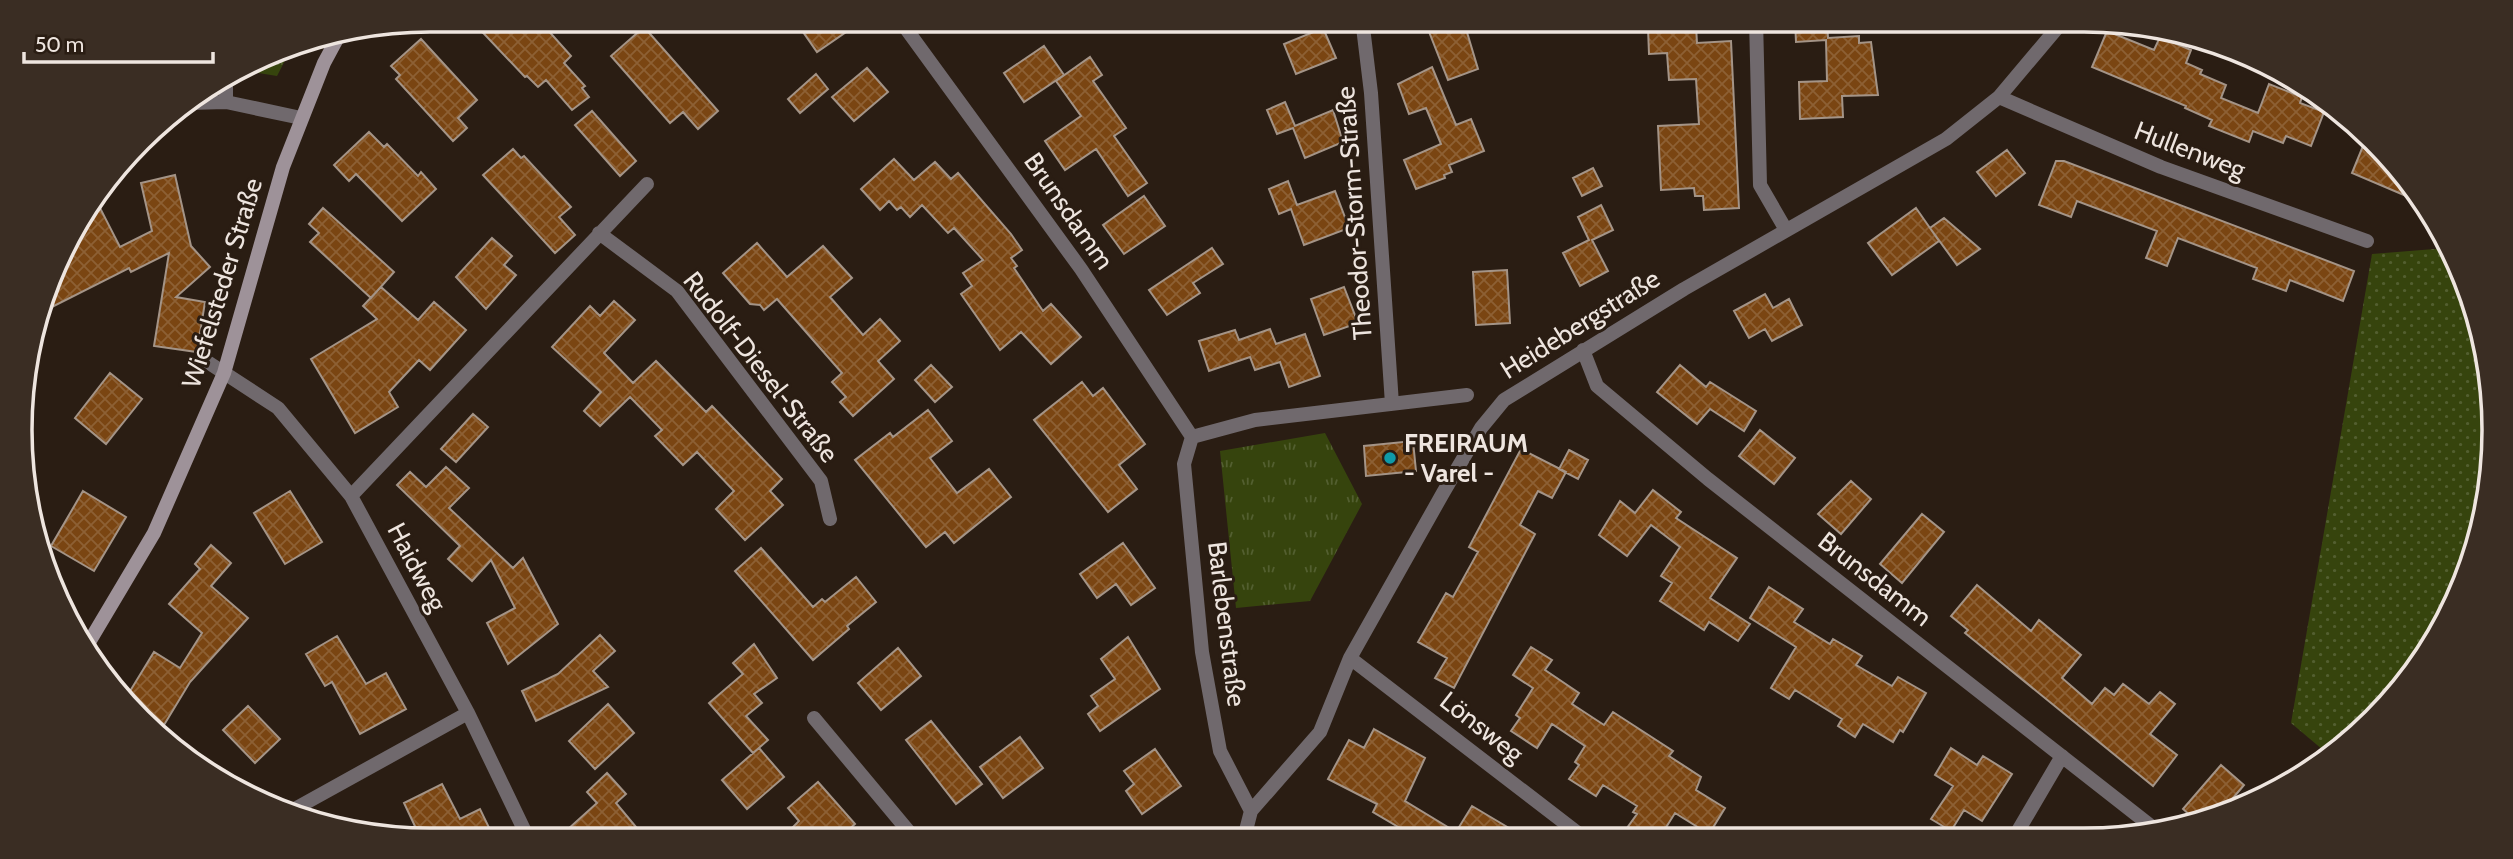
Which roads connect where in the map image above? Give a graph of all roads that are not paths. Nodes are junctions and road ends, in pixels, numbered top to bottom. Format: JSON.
{"nodes":[{"id":1,"x":908,"y":32,"type":"edge"},
{"id":2,"x":1364,"y":32,"type":"edge"},
{"id":3,"x":1756,"y":32,"type":"edge"},
{"id":4,"x":2054,"y":32,"type":"edge"},
{"id":5,"x":335,"y":43,"type":"edge"},
{"id":6,"x":226,"y":88,"type":"edge"},
{"id":7,"x":1999,"y":97,"type":"junction"},
{"id":8,"x":202,"y":103,"type":"edge"},
{"id":9,"x":226,"y":103,"type":"junction"},
{"id":10,"x":300,"y":118,"type":"junction"},
{"id":11,"x":647,"y":184,"type":"dead end"},
{"id":12,"x":1786,"y":230,"type":"junction"},
{"id":13,"x":599,"y":233,"type":"junction"},
{"id":14,"x":2367,"y":242,"type":"dead end"},
{"id":15,"x":1583,"y":350,"type":"junction"},
{"id":16,"x":206,"y":361,"type":"dead end"},
{"id":17,"x":224,"y":373,"type":"junction"},
{"id":18,"x":1467,"y":395,"type":"dead end"},
{"id":19,"x":1392,"y":404,"type":"junction"},
{"id":20,"x":1192,"y":437,"type":"junction"},
{"id":21,"x":351,"y":496,"type":"junction"},
{"id":22,"x":831,"y":519,"type":"dead end"},
{"id":23,"x":91,"y":638,"type":"edge"},
{"id":24,"x":1350,"y":658,"type":"junction"},
{"id":25,"x":468,"y":713,"type":"junction"},
{"id":26,"x":814,"y":718,"type":"dead end"},
{"id":27,"x":2062,"y":755,"type":"junction"},
{"id":28,"x":301,"y":806,"type":"edge"},
{"id":29,"x":1251,"y":811,"type":"junction"},
{"id":30,"x":2145,"y":822,"type":"edge"},
{"id":31,"x":524,"y":828,"type":"edge"},
{"id":32,"x":906,"y":828,"type":"edge"},
{"id":33,"x":1247,"y":828,"type":"edge"},
{"id":34,"x":1571,"y":828,"type":"edge"},
{"id":35,"x":2020,"y":828,"type":"edge"}],
"edges":[{"from":1,"to":20,"type":"street","name":"Brunsdamm"},
{"from":2,"to":19,"type":"street","name":"Theodor-Storm-Straße"},
{"from":3,"to":12,"type":"street"},
{"from":4,"to":7,"type":"street","name":"Heidebergstraße"},
{"from":5,"to":10,"type":"main road","name":"Wiefelsteder Straße"},
{"from":6,"to":9,"type":"street"},
{"from":7,"to":12,"type":"street","name":"Heidebergstraße"},
{"from":7,"to":14,"type":"street","name":"Hullenweg"},
{"from":8,"to":9,"type":"street"},
{"from":9,"to":10,"type":"street"},
{"from":10,"to":17,"type":"main road","name":"Wiefelsteder Straße"},
{"from":11,"to":13,"type":"street"},
{"from":12,"to":15,"type":"street","name":"Heidebergstraße"},
{"from":13,"to":21,"type":"street"},
{"from":13,"to":22,"type":"street","name":"Rudolf-Diesel-Straße"},
{"from":15,"to":24,"type":"street","name":"Heidebergstraße"},
{"from":15,"to":27,"type":"street","name":"Brunsdamm"},
{"from":16,"to":17,"type":"street","name":"Haidweg"},
{"from":17,"to":21,"type":"street","name":"Haidweg"},
{"from":17,"to":23,"type":"main road","name":"Wiefelsteder Straße"},
{"from":18,"to":19,"type":"street"},
{"from":19,"to":20,"type":"street"},
{"from":20,"to":29,"type":"street","name":"Barlebenstraße"},
{"from":21,"to":25,"type":"street","name":"Haidweg"},
{"from":24,"to":29,"type":"street","name":"Heidebergstraße"},
{"from":24,"to":34,"type":"street","name":"Lönsweg"},
{"from":25,"to":28,"type":"street"},
{"from":25,"to":31,"type":"street","name":"Haidweg"},
{"from":26,"to":32,"type":"street"},
{"from":27,"to":30,"type":"street","name":"Brunsdamm"},
{"from":27,"to":35,"type":"street"},
{"from":29,"to":33,"type":"street","name":"Heidebergstraße"}]}
